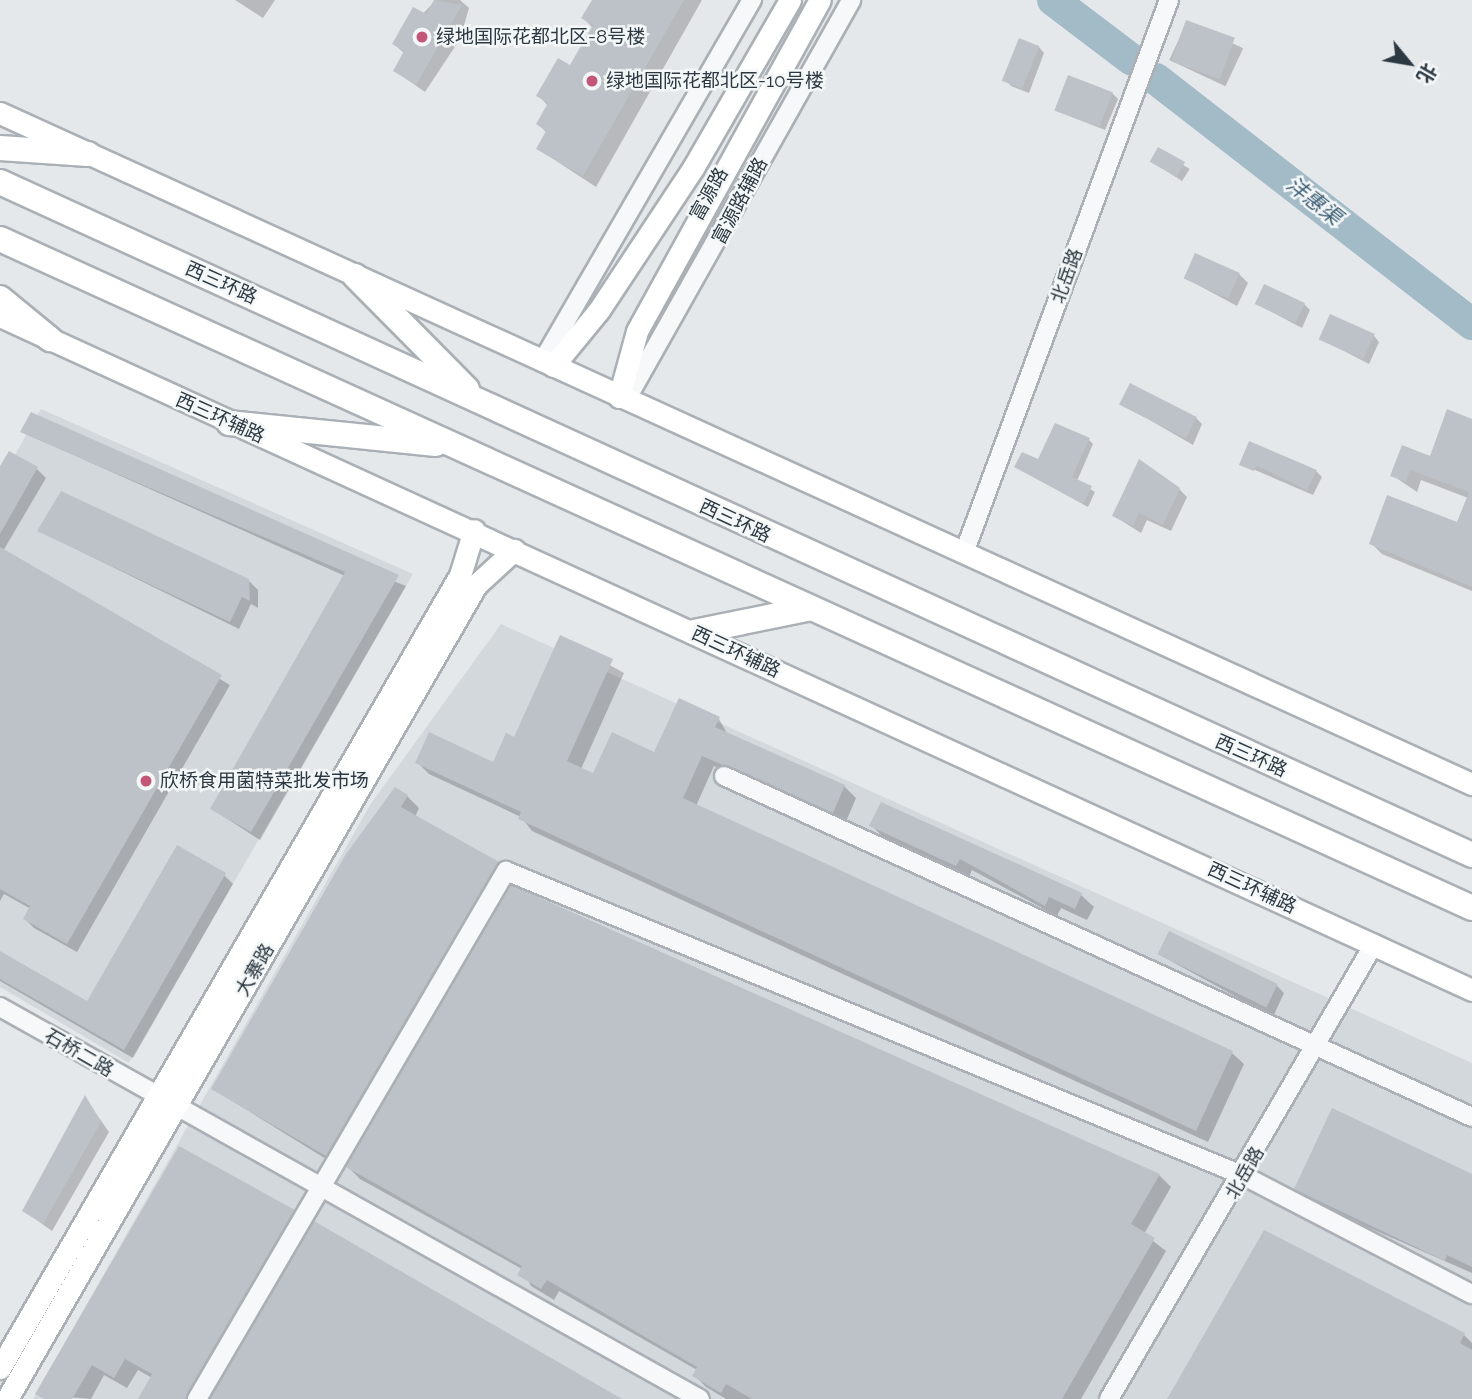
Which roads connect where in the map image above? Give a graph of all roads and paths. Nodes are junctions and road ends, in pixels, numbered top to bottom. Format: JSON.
{"nodes":[{"id":1,"x":752,"y":0,"type":"edge"},
{"id":2,"x":790,"y":0,"type":"edge"},
{"id":3,"x":820,"y":0,"type":"edge"},
{"id":4,"x":851,"y":0,"type":"edge"},
{"id":5,"x":1169,"y":0,"type":"edge"},
{"id":6,"x":0,"y":113,"type":"edge"},
{"id":7,"x":0,"y":148,"type":"edge"},
{"id":8,"x":88,"y":154,"type":"junction"},
{"id":9,"x":0,"y":182,"type":"edge"},
{"id":10,"x":0,"y":239,"type":"edge"},
{"id":11,"x":355,"y":276,"type":"junction"},
{"id":12,"x":0,"y":298,"type":"edge"},
{"id":13,"x":0,"y":316,"type":"edge"},
{"id":14,"x":50,"y":339,"type":"junction"},
{"id":15,"x":547,"y":364,"type":"junction"},
{"id":16,"x":623,"y":398,"type":"junction"},
{"id":17,"x":478,"y":400,"type":"junction"},
{"id":18,"x":229,"y":423,"type":"junction"},
{"id":19,"x":457,"y":446,"type":"junction"},
{"id":20,"x":474,"y":530,"type":"junction"},
{"id":21,"x":514,"y":550,"type":"junction"},
{"id":22,"x":964,"y":553,"type":"junction"},
{"id":23,"x":812,"y":608,"type":"junction"},
{"id":24,"x":694,"y":632,"type":"junction"},
{"id":25,"x":724,"y":776,"type":"dead end"},
{"id":26,"x":1472,"y":784,"type":"edge"},
{"id":27,"x":1472,"y":855,"type":"edge"},
{"id":28,"x":1472,"y":908,"type":"edge"},
{"id":29,"x":1374,"y":944,"type":"junction"},
{"id":30,"x":1472,"y":990,"type":"edge"},
{"id":31,"x":0,"y":1007,"type":"edge"},
{"id":32,"x":1317,"y":1046,"type":"junction"},
{"id":33,"x":167,"y":1103,"type":"junction"},
{"id":34,"x":1472,"y":1117,"type":"edge"},
{"id":35,"x":1244,"y":1177,"type":"junction"},
{"id":36,"x":321,"y":1188,"type":"junction"},
{"id":37,"x":1472,"y":1294,"type":"edge"},
{"id":38,"x":0,"y":1368,"type":"edge"},
{"id":39,"x":7,"y":1399,"type":"edge"},
{"id":40,"x":197,"y":1399,"type":"edge"},
{"id":41,"x":700,"y":1399,"type":"edge"},
{"id":42,"x":1110,"y":1399,"type":"edge"}],
"edges":[{"from":1,"to":15,"type":"street"},
{"from":2,"to":15,"type":"main road","name":"富源路"},
{"from":3,"to":16,"type":"main road","name":"富源路"},
{"from":4,"to":16,"type":"street","name":"富源路辅路"},
{"from":5,"to":22,"type":"street","name":"北岳路"},
{"from":6,"to":8,"type":"main road"},
{"from":7,"to":8,"type":"highway"},
{"from":8,"to":11,"type":"main road"},
{"from":9,"to":17,"type":"highway","name":"西三环路"},
{"from":10,"to":19,"type":"highway"},
{"from":11,"to":15,"type":"main road"},
{"from":11,"to":17,"type":"highway"},
{"from":12,"to":14,"type":"highway"},
{"from":13,"to":14,"type":"main road","name":"西三环辅路"},
{"from":14,"to":18,"type":"main road","name":"西三环辅路"},
{"from":15,"to":16,"type":"main road"},
{"from":16,"to":22,"type":"main road"},
{"from":17,"to":27,"type":"highway","name":"西三环路"},
{"from":18,"to":19,"type":"highway"},
{"from":18,"to":20,"type":"main road","name":"西三环辅路"},
{"from":19,"to":23,"type":"highway"},
{"from":20,"to":21,"type":"main road","name":"西三环辅路"},
{"from":20,"to":33,"type":"main road","name":"大寨路"},
{"from":21,"to":24,"type":"main road","name":"西三环辅路"},
{"from":21,"to":33,"type":"main road","name":"大寨路"},
{"from":22,"to":26,"type":"main road"},
{"from":23,"to":24,"type":"highway"},
{"from":23,"to":28,"type":"highway"},
{"from":24,"to":29,"type":"main road","name":"西三环辅路"},
{"from":25,"to":32,"type":"street"},
{"from":29,"to":30,"type":"main road","name":"西三环辅路"},
{"from":29,"to":32,"type":"street","name":"北岳路"},
{"from":31,"to":33,"type":"street","name":"石桥二路"},
{"from":32,"to":34,"type":"street"},
{"from":32,"to":35,"type":"street","name":"北岳路"},
{"from":33,"to":36,"type":"street","name":"石桥二路"},
{"from":33,"to":38,"type":"main road","name":"大寨路"},
{"from":33,"to":39,"type":"main road","name":"大寨路"},
{"from":35,"to":36,"type":"street"},
{"from":35,"to":37,"type":"street"},
{"from":35,"to":42,"type":"street","name":"北岳路"},
{"from":36,"to":40,"type":"street"},
{"from":36,"to":41,"type":"street","name":"石桥二路"}]}
